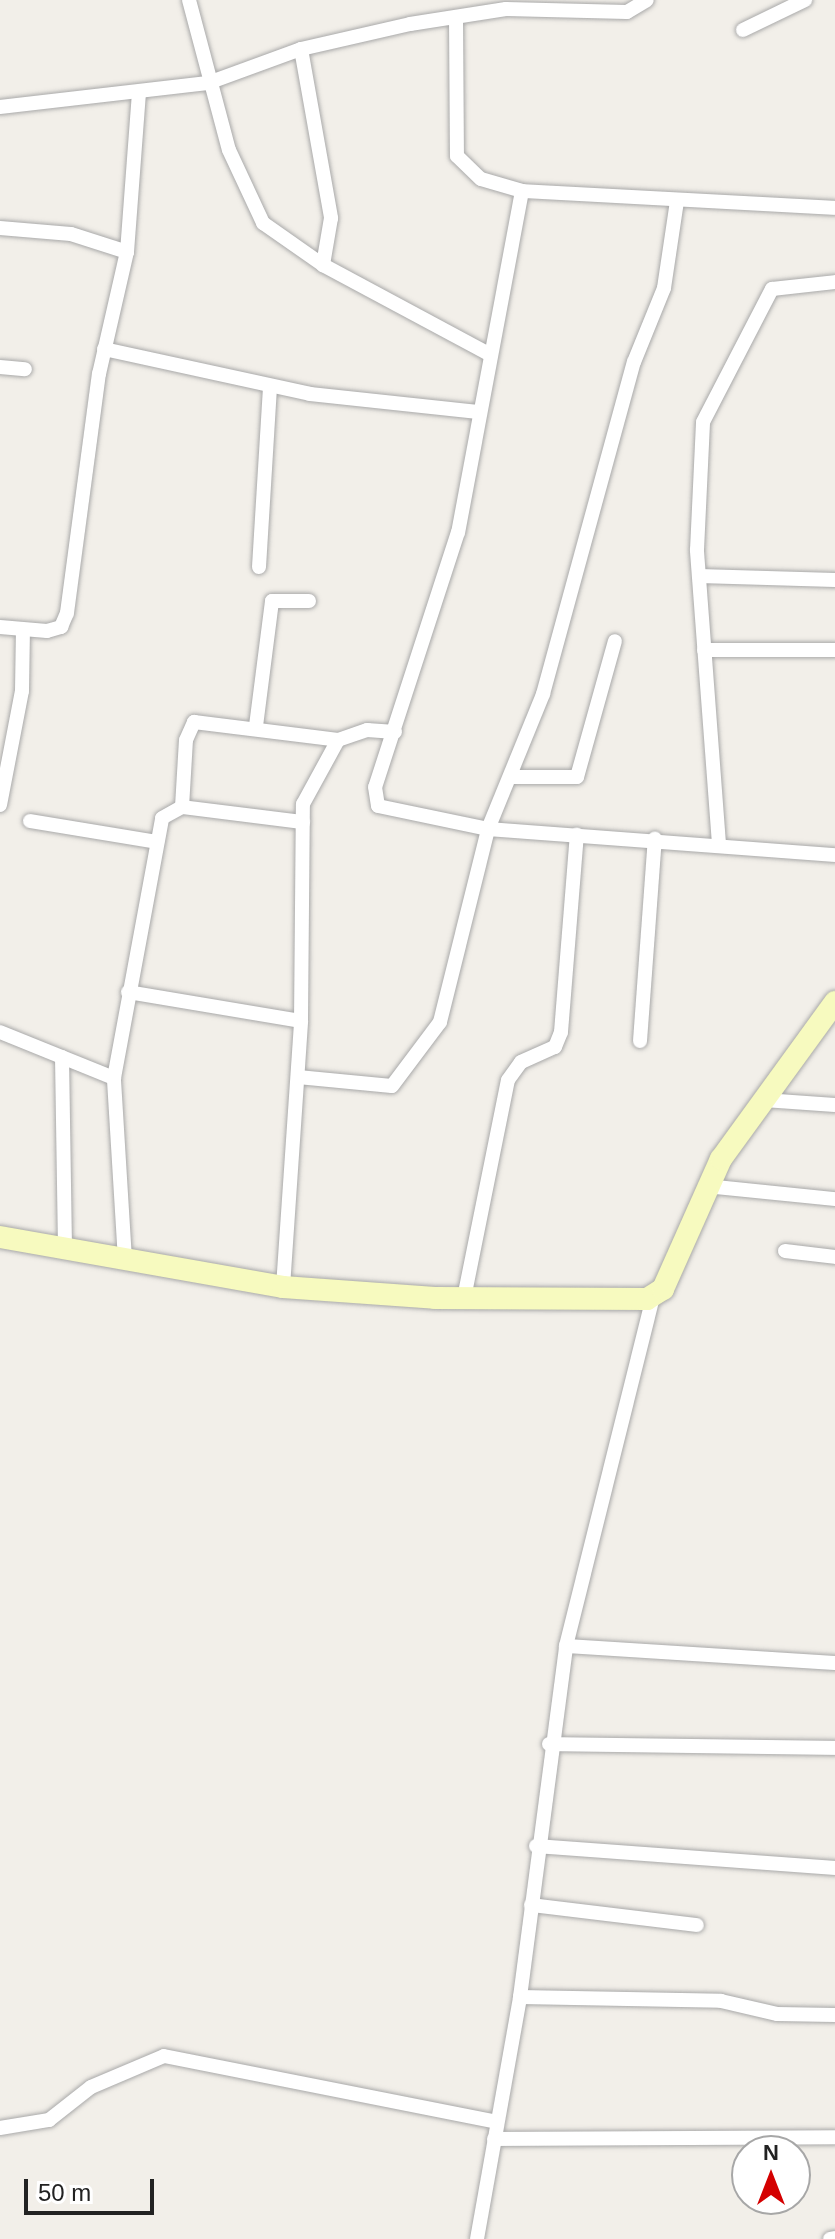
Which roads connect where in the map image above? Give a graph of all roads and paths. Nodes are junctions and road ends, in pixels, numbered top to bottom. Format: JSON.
{"nodes":[{"id":1,"x":189,"y":0,"type":"edge"},
{"id":2,"x":647,"y":0,"type":"edge"},
{"id":3,"x":805,"y":0,"type":"edge"},
{"id":4,"x":505,"y":4,"type":"edge"},
{"id":5,"x":456,"y":18,"type":"junction"},
{"id":6,"x":743,"y":30,"type":"dead end"},
{"id":7,"x":301,"y":49,"type":"junction"},
{"id":8,"x":208,"y":83,"type":"junction"},
{"id":9,"x":139,"y":91,"type":"junction"},
{"id":10,"x":0,"y":107,"type":"edge"},
{"id":11,"x":522,"y":191,"type":"junction"},
{"id":12,"x":677,"y":201,"type":"junction"},
{"id":13,"x":835,"y":208,"type":"edge"},
{"id":14,"x":0,"y":228,"type":"edge"},
{"id":15,"x":127,"y":252,"type":"junction"},
{"id":16,"x":323,"y":265,"type":"junction"},
{"id":17,"x":835,"y":282,"type":"edge"},
{"id":18,"x":104,"y":349,"type":"junction"},
{"id":19,"x":489,"y":354,"type":"junction"},
{"id":20,"x":0,"y":367,"type":"edge"},
{"id":21,"x":25,"y":369,"type":"dead end"},
{"id":22,"x":270,"y":386,"type":"junction"},
{"id":23,"x":478,"y":412,"type":"junction"},
{"id":24,"x":259,"y":567,"type":"dead end"},
{"id":25,"x":699,"y":576,"type":"junction"},
{"id":26,"x":835,"y":580,"type":"edge"},
{"id":27,"x":309,"y":601,"type":"dead end"},
{"id":28,"x":0,"y":627,"type":"edge"},
{"id":29,"x":23,"y":630,"type":"junction"},
{"id":30,"x":615,"y":641,"type":"dead end"},
{"id":31,"x":704,"y":650,"type":"junction"},
{"id":32,"x":835,"y":650,"type":"edge"},
{"id":33,"x":256,"y":726,"type":"junction"},
{"id":34,"x":395,"y":732,"type":"junction"},
{"id":35,"x":338,"y":740,"type":"junction"},
{"id":36,"x":511,"y":777,"type":"junction"},
{"id":37,"x":0,"y":805,"type":"edge"},
{"id":38,"x":182,"y":807,"type":"junction"},
{"id":39,"x":30,"y":821,"type":"dead end"},
{"id":40,"x":303,"y":822,"type":"junction"},
{"id":41,"x":488,"y":829,"type":"junction"},
{"id":42,"x":577,"y":835,"type":"junction"},
{"id":43,"x":655,"y":839,"type":"junction"},
{"id":44,"x":157,"y":842,"type":"junction"},
{"id":45,"x":719,"y":844,"type":"junction"},
{"id":46,"x":835,"y":855,"type":"edge"},
{"id":47,"x":128,"y":992,"type":"junction"},
{"id":48,"x":835,"y":1002,"type":"edge"},
{"id":49,"x":301,"y":1021,"type":"junction"},
{"id":50,"x":0,"y":1032,"type":"edge"},
{"id":51,"x":640,"y":1041,"type":"dead end"},
{"id":52,"x":62,"y":1057,"type":"junction"},
{"id":53,"x":298,"y":1077,"type":"junction"},
{"id":54,"x":114,"y":1078,"type":"junction"},
{"id":55,"x":764,"y":1100,"type":"junction"},
{"id":56,"x":835,"y":1105,"type":"edge"},
{"id":57,"x":706,"y":1186,"type":"junction"},
{"id":58,"x":835,"y":1199,"type":"edge"},
{"id":59,"x":0,"y":1237,"type":"edge"},
{"id":60,"x":65,"y":1249,"type":"junction"},
{"id":61,"x":785,"y":1251,"type":"dead end"},
{"id":62,"x":835,"y":1257,"type":"edge"},
{"id":63,"x":125,"y":1260,"type":"junction"},
{"id":64,"x":283,"y":1287,"type":"junction"},
{"id":65,"x":653,"y":1297,"type":"junction"},
{"id":66,"x":464,"y":1298,"type":"junction"},
{"id":67,"x":566,"y":1646,"type":"junction"},
{"id":68,"x":835,"y":1663,"type":"edge"},
{"id":69,"x":549,"y":1744,"type":"junction"},
{"id":70,"x":835,"y":1748,"type":"edge"},
{"id":71,"x":536,"y":1846,"type":"junction"},
{"id":72,"x":835,"y":1868,"type":"edge"},
{"id":73,"x":531,"y":1905,"type":"junction"},
{"id":74,"x":697,"y":1925,"type":"dead end"},
{"id":75,"x":520,"y":1997,"type":"junction"},
{"id":76,"x":835,"y":2015,"type":"edge"},
{"id":77,"x":496,"y":2122,"type":"junction"},
{"id":78,"x":0,"y":2128,"type":"edge"},
{"id":79,"x":835,"y":2137,"type":"edge"},
{"id":80,"x":494,"y":2139,"type":"junction"},
{"id":81,"x":477,"y":2239,"type":"edge"}],
"edges":[{"from":1,"to":8,"type":"street"},
{"from":2,"to":4,"type":"street"},
{"from":3,"to":6,"type":"street"},
{"from":4,"to":5,"type":"street"},
{"from":5,"to":7,"type":"street"},
{"from":5,"to":11,"type":"street"},
{"from":7,"to":8,"type":"street"},
{"from":7,"to":16,"type":"street"},
{"from":8,"to":9,"type":"street"},
{"from":8,"to":16,"type":"street"},
{"from":9,"to":10,"type":"street"},
{"from":9,"to":15,"type":"street"},
{"from":11,"to":12,"type":"street"},
{"from":11,"to":19,"type":"street"},
{"from":12,"to":13,"type":"street"},
{"from":12,"to":36,"type":"street"},
{"from":14,"to":15,"type":"street"},
{"from":15,"to":18,"type":"street"},
{"from":16,"to":19,"type":"street"},
{"from":17,"to":25,"type":"street"},
{"from":18,"to":22,"type":"street"},
{"from":18,"to":29,"type":"street"},
{"from":19,"to":23,"type":"street"},
{"from":20,"to":21,"type":"street"},
{"from":22,"to":23,"type":"street"},
{"from":22,"to":24,"type":"street"},
{"from":23,"to":34,"type":"street"},
{"from":25,"to":26,"type":"street"},
{"from":25,"to":31,"type":"street"},
{"from":27,"to":33,"type":"street"},
{"from":28,"to":29,"type":"street"},
{"from":29,"to":37,"type":"street"},
{"from":30,"to":36,"type":"street"},
{"from":31,"to":32,"type":"street"},
{"from":31,"to":45,"type":"street"},
{"from":33,"to":35,"type":"street"},
{"from":33,"to":38,"type":"street"},
{"from":34,"to":35,"type":"street"},
{"from":34,"to":41,"type":"street"},
{"from":35,"to":40,"type":"street"},
{"from":36,"to":41,"type":"street"},
{"from":38,"to":40,"type":"street"},
{"from":38,"to":44,"type":"street"},
{"from":39,"to":44,"type":"street"},
{"from":40,"to":49,"type":"street"},
{"from":41,"to":42,"type":"street"},
{"from":41,"to":53,"type":"street"},
{"from":42,"to":43,"type":"street"},
{"from":42,"to":66,"type":"street"},
{"from":43,"to":45,"type":"street"},
{"from":43,"to":51,"type":"street"},
{"from":44,"to":47,"type":"street"},
{"from":45,"to":46,"type":"street"},
{"from":47,"to":49,"type":"street"},
{"from":47,"to":54,"type":"street"},
{"from":48,"to":55,"type":"street"},
{"from":49,"to":53,"type":"street"},
{"from":50,"to":52,"type":"street"},
{"from":52,"to":54,"type":"street"},
{"from":52,"to":60,"type":"street"},
{"from":53,"to":64,"type":"street"},
{"from":54,"to":63,"type":"street"},
{"from":55,"to":56,"type":"street"},
{"from":55,"to":57,"type":"street"},
{"from":57,"to":58,"type":"street"},
{"from":57,"to":65,"type":"street"},
{"from":59,"to":60,"type":"street"},
{"from":60,"to":63,"type":"street"},
{"from":61,"to":62,"type":"street"},
{"from":63,"to":64,"type":"street"},
{"from":64,"to":66,"type":"street"},
{"from":65,"to":66,"type":"street"},
{"from":65,"to":67,"type":"street"},
{"from":67,"to":68,"type":"street"},
{"from":67,"to":69,"type":"street"},
{"from":69,"to":70,"type":"street"},
{"from":69,"to":71,"type":"street"},
{"from":71,"to":72,"type":"street"},
{"from":71,"to":73,"type":"street"},
{"from":73,"to":74,"type":"street"},
{"from":73,"to":75,"type":"street"},
{"from":75,"to":76,"type":"street"},
{"from":75,"to":77,"type":"street"},
{"from":77,"to":78,"type":"street"},
{"from":77,"to":80,"type":"street"},
{"from":79,"to":80,"type":"street"},
{"from":80,"to":81,"type":"street"}]}
